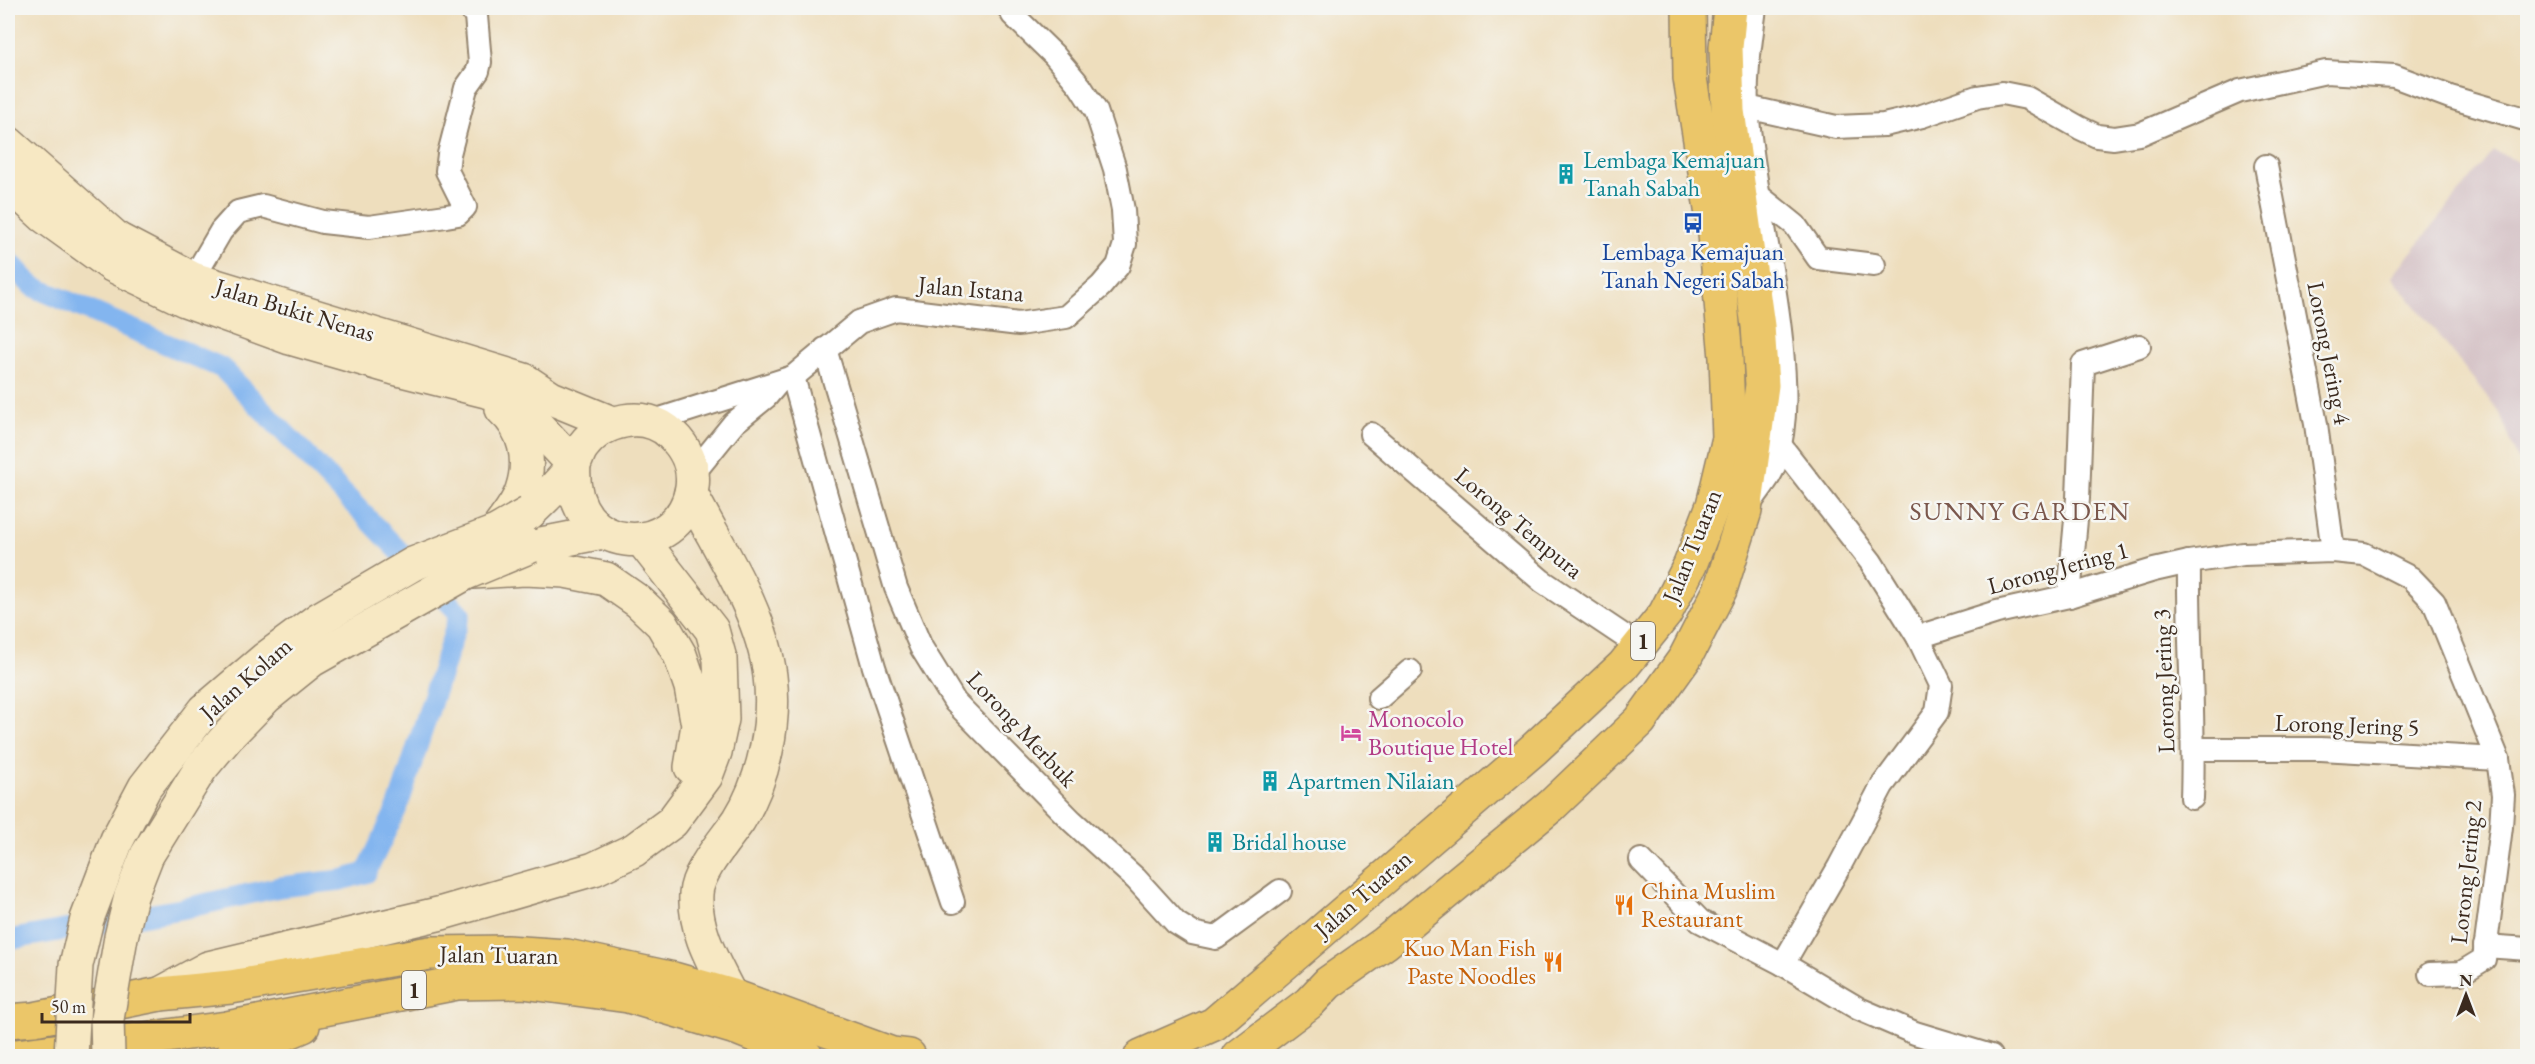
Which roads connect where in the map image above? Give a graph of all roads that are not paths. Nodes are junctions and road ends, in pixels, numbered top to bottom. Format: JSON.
{"nodes":[{"id":1,"x":1009,"y":8,"type":"edge"},
{"id":2,"x":1690,"y":8,"type":"edge"},
{"id":3,"x":1730,"y":8,"type":"edge"},
{"id":4,"x":1755,"y":8,"type":"edge"},
{"id":5,"x":481,"y":10,"type":"edge"},
{"id":6,"x":1747,"y":107,"type":"junction"},
{"id":7,"x":2528,"y":120,"type":"edge"},
{"id":8,"x":8,"y":143,"type":"edge"},
{"id":9,"x":2266,"y":166,"type":"dead end"},
{"id":10,"x":8,"y":183,"type":"edge"},
{"id":11,"x":1759,"y":196,"type":"junction"},
{"id":12,"x":1874,"y":265,"type":"dead end"},
{"id":13,"x":193,"y":279,"type":"junction"},
{"id":14,"x":2139,"y":346,"type":"dead end"},
{"id":15,"x":825,"y":349,"type":"junction"},
{"id":16,"x":785,"y":380,"type":"junction"},
{"id":17,"x":470,"y":389,"type":"junction"},
{"id":18,"x":651,"y":422,"type":"junction"},
{"id":19,"x":612,"y":423,"type":"junction"},
{"id":20,"x":1371,"y":434,"type":"dead end"},
{"id":21,"x":1780,"y":445,"type":"junction"},
{"id":22,"x":574,"y":465,"type":"junction"},
{"id":23,"x":691,"y":485,"type":"junction"},
{"id":24,"x":526,"y":501,"type":"junction"},
{"id":25,"x":1745,"y":511,"type":"junction"},
{"id":26,"x":603,"y":532,"type":"junction"},
{"id":27,"x":641,"y":539,"type":"junction"},
{"id":28,"x":2332,"y":551,"type":"junction"},
{"id":29,"x":528,"y":558,"type":"junction"},
{"id":30,"x":2189,"y":561,"type":"junction"},
{"id":31,"x":2069,"y":596,"type":"junction"},
{"id":32,"x":2434,"y":602,"type":"joint"},
{"id":33,"x":1918,"y":637,"type":"junction"},
{"id":34,"x":1639,"y":646,"type":"junction"},
{"id":35,"x":1410,"y":671,"type":"dead end"},
{"id":36,"x":1379,"y":698,"type":"dead end"},
{"id":37,"x":2194,"y":749,"type":"junction"},
{"id":38,"x":2498,"y":759,"type":"junction"},
{"id":39,"x":2192,"y":798,"type":"dead end"},
{"id":40,"x":672,"y":822,"type":"junction"},
{"id":41,"x":1641,"y":861,"type":"dead end"},
{"id":42,"x":1280,"y":891,"type":"dead end"},
{"id":43,"x":954,"y":902,"type":"dead end"},
{"id":44,"x":2486,"y":946,"type":"junction"},
{"id":45,"x":2528,"y":949,"type":"edge"},
{"id":46,"x":1784,"y":964,"type":"junction"},
{"id":47,"x":2430,"y":974,"type":"dead end"},
{"id":48,"x":160,"y":994,"type":"junction"},
{"id":49,"x":730,"y":995,"type":"junction"},
{"id":50,"x":8,"y":1021,"type":"edge"},
{"id":51,"x":230,"y":1042,"type":"edge"},
{"id":52,"x":16,"y":1056,"type":"edge"},
{"id":53,"x":71,"y":1056,"type":"edge"},
{"id":54,"x":82,"y":1056,"type":"edge"},
{"id":55,"x":108,"y":1056,"type":"edge"},
{"id":56,"x":806,"y":1056,"type":"edge"},
{"id":57,"x":909,"y":1056,"type":"edge"},
{"id":58,"x":1141,"y":1056,"type":"edge"},
{"id":59,"x":1239,"y":1056,"type":"edge"},
{"id":60,"x":1991,"y":1056,"type":"edge"}],
"edges":[{"from":1,"to":15,"type":"street","name":"Jalan Istana"},
{"from":2,"to":34,"type":"main road","name":"Jalan Tuaran","number":"1"},
{"from":3,"to":25,"type":"main road","name":"Jalan Tuaran","number":"1"},
{"from":4,"to":6,"type":"street"},
{"from":5,"to":13,"type":"street"},
{"from":6,"to":7,"type":"street"},
{"from":6,"to":11,"type":"street"},
{"from":8,"to":13,"type":"main road","name":"Jalan Bukit Nenas"},
{"from":9,"to":28,"type":"street","name":"Lorong Jering 4"},
{"from":10,"to":17,"type":"main road","name":"Jalan Bukit Nenas"},
{"from":11,"to":12,"type":"street"},
{"from":11,"to":21,"type":"street"},
{"from":13,"to":19,"type":"main road","name":"Jalan Bukit Nenas"},
{"from":14,"to":31,"type":"street"},
{"from":15,"to":16,"type":"street","name":"Jalan Istana"},
{"from":15,"to":42,"type":"street","name":"Lorong Merbuk"},
{"from":16,"to":18,"type":"street","name":"Jalan Istana"},
{"from":16,"to":23,"type":"street","name":"Jalan Istana"},
{"from":16,"to":43,"type":"street"},
{"from":17,"to":22,"type":"main road","name":"Jalan Bukit Nenas"},
{"from":17,"to":24,"type":"main road"},
{"from":18,"to":19,"type":"main road"},
{"from":18,"to":23,"type":"main road"},
{"from":19,"to":22,"type":"main road"},
{"from":20,"to":34,"type":"street","name":"Lorong Tempura"},
{"from":21,"to":25,"type":"street"},
{"from":21,"to":33,"type":"street"},
{"from":22,"to":24,"type":"main road","name":"Jalan Kolam"},
{"from":22,"to":26,"type":"main road"},
{"from":23,"to":27,"type":"main road"},
{"from":23,"to":49,"type":"main road"},
{"from":24,"to":53,"type":"main road","name":"Jalan Kolam","bridge":true},
{"from":25,"to":59,"type":"main road","name":"Jalan Tuaran","number":"1"},
{"from":26,"to":27,"type":"main road"},
{"from":26,"to":29,"type":"main road","name":"Jalan Kolam"},
{"from":27,"to":40,"type":"main road"},
{"from":28,"to":30,"type":"street","name":"Lorong Jering 1"},
{"from":28,"to":32,"type":"street","name":"Lorong Jering 1"},
{"from":29,"to":40,"type":"main road"},
{"from":29,"to":55,"type":"main road","name":"Jalan Kolam","bridge":true},
{"from":30,"to":31,"type":"street","name":"Lorong Jering 1"},
{"from":30,"to":37,"type":"street","name":"Lorong Jering 3"},
{"from":31,"to":33,"type":"street","name":"Lorong Jering 1"},
{"from":32,"to":38,"type":"street","name":"Lorong Jering 2"},
{"from":33,"to":46,"type":"street"},
{"from":34,"to":58,"type":"main road","name":"Jalan Tuaran","number":"1"},
{"from":35,"to":36,"type":"street"},
{"from":37,"to":38,"type":"street","name":"Lorong Jering 5"},
{"from":37,"to":39,"type":"street","name":"Lorong Jering 3"},
{"from":38,"to":44,"type":"street","name":"Lorong Jering 2"},
{"from":40,"to":48,"type":"main road"},
{"from":41,"to":46,"type":"street"},
{"from":44,"to":45,"type":"street"},
{"from":44,"to":47,"type":"street","name":"Lorong Jering 2"},
{"from":46,"to":60,"type":"street"},
{"from":48,"to":49,"type":"main road","name":"Jalan Tuaran","number":"1"},
{"from":48,"to":50,"type":"main road","name":"Jalan Tuaran","number":"1"},
{"from":49,"to":57,"type":"main road","name":"Jalan Tuaran","number":"1"},
{"from":51,"to":52,"type":"main road"},
{"from":51,"to":54,"type":"main road"},
{"from":51,"to":56,"type":"main road","name":"Jalan Tuaran","number":"1"}]}
